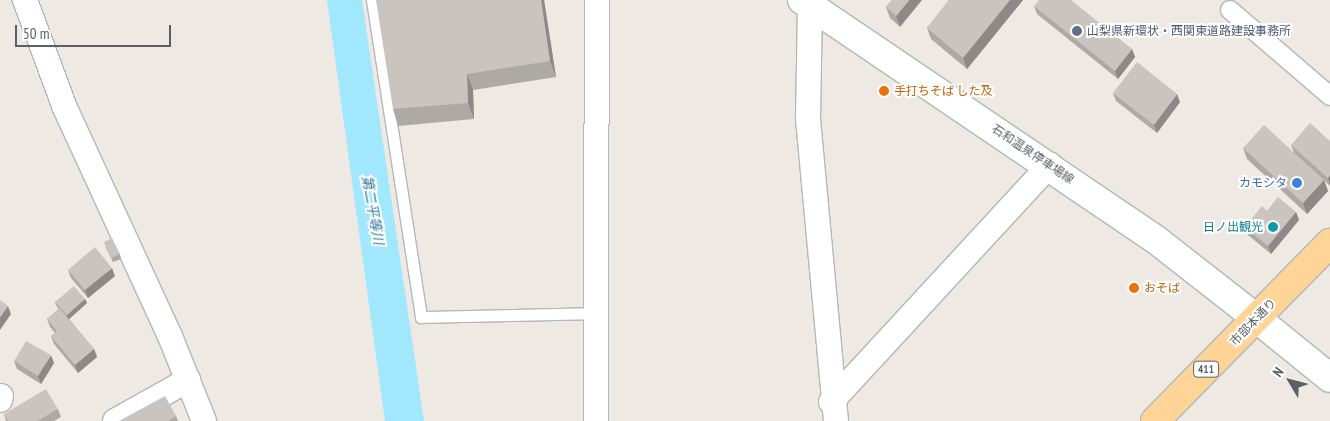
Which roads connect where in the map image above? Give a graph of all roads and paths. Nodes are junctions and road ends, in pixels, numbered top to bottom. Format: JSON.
{"nodes":[{"id":1,"x":25,"y":0,"type":"edge"},
{"id":2,"x":372,"y":0,"type":"edge"},
{"id":3,"x":597,"y":0,"type":"edge"},
{"id":4,"x":806,"y":3,"type":"edge"},
{"id":5,"x":1230,"y":10,"type":"dead end"},
{"id":6,"x":1330,"y":96,"type":"edge"},
{"id":7,"x":1050,"y":165,"type":"junction"},
{"id":8,"x":1330,"y":243,"type":"edge"},
{"id":9,"x":596,"y":313,"type":"junction"},
{"id":10,"x":1256,"y":318,"type":"junction"},
{"id":11,"x":1330,"y":378,"type":"edge"},
{"id":12,"x":188,"y":380,"type":"junction"},
{"id":13,"x":833,"y":411,"type":"edge"},
{"id":14,"x":115,"y":421,"type":"edge"},
{"id":15,"x":204,"y":421,"type":"edge"},
{"id":16,"x":596,"y":421,"type":"edge"},
{"id":17,"x":1155,"y":421,"type":"edge"}],
"edges":[{"from":1,"to":12,"type":"street"},
{"from":2,"to":9,"type":"lane"},
{"from":3,"to":9,"type":"street"},
{"from":4,"to":7,"type":"main road","name":"石和温泉停車場線"},
{"from":4,"to":13,"type":"street"},
{"from":5,"to":6,"type":"street"},
{"from":7,"to":10,"type":"main road","name":"石和温泉停車場線"},
{"from":7,"to":13,"type":"street"},
{"from":8,"to":10,"type":"highway","name":"市部本通り","number":"411"},
{"from":9,"to":16,"type":"street"},
{"from":10,"to":11,"type":"main road","name":"石和温泉停車場線"},
{"from":10,"to":17,"type":"highway","name":"市部本通り","number":"411"},
{"from":12,"to":14,"type":"street"},
{"from":12,"to":15,"type":"street"}]}
